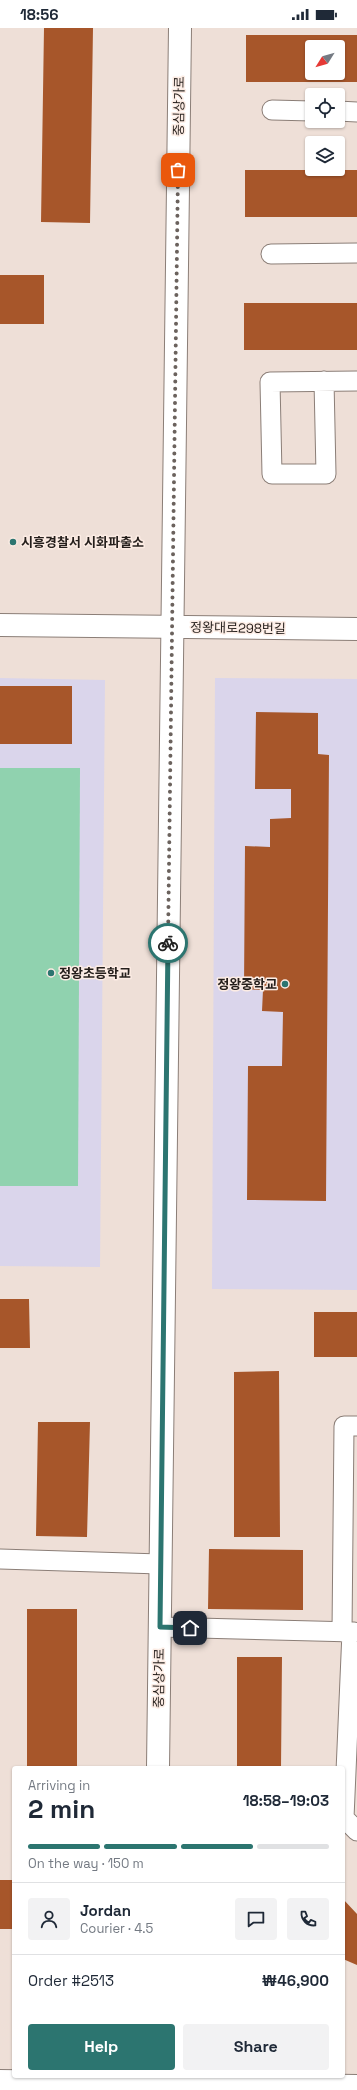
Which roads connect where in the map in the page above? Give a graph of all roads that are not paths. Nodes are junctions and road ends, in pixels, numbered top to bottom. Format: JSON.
{"nodes":[{"id":1,"x":180,"y":28,"type":"edge"},
{"id":2,"x":272,"y":110,"type":"dead end"},
{"id":3,"x":305,"y":111,"type":"edge"},
{"id":4,"x":345,"y":111,"type":"edge"},
{"id":5,"x":357,"y":112,"type":"edge"},
{"id":6,"x":357,"y":253,"type":"edge"},
{"id":7,"x":271,"y":254,"type":"dead end"},
{"id":8,"x":324,"y":381,"type":"junction"},
{"id":9,"x":357,"y":381,"type":"edge"},
{"id":10,"x":0,"y":625,"type":"edge"},
{"id":11,"x":172,"y":627,"type":"junction"},
{"id":12,"x":357,"y":629,"type":"edge"},
{"id":13,"x":357,"y":1426,"type":"edge"},
{"id":14,"x":0,"y":1559,"type":"edge"},
{"id":15,"x":160,"y":1564,"type":"junction"},
{"id":16,"x":160,"y":1627,"type":"junction"},
{"id":17,"x":350,"y":1632,"type":"edge"},
{"id":18,"x":158,"y":1766,"type":"edge"},
{"id":19,"x":345,"y":1787,"type":"edge"},
{"id":20,"x":345,"y":1819,"type":"edge"},
{"id":21,"x":357,"y":1830,"type":"edge"},
{"id":22,"x":0,"y":2081,"type":"edge"},
{"id":23,"x":153,"y":2083,"type":"edge"},
{"id":24,"x":357,"y":2086,"type":"edge"}],
"edges":[{"from":1,"to":11,"type":"street","name":"중심상가로"},
{"from":2,"to":3,"type":"lane"},
{"from":4,"to":5,"type":"lane"},
{"from":6,"to":7,"type":"lane"},
{"from":8,"to":8,"type":"lane"},
{"from":8,"to":9,"type":"lane"},
{"from":10,"to":11,"type":"street","name":"정왕대로298번길"},
{"from":11,"to":12,"type":"street","name":"정왕대로298번길"},
{"from":11,"to":15,"type":"street","name":"중심상가로"},
{"from":13,"to":17,"type":"lane"},
{"from":14,"to":15,"type":"lane"},
{"from":15,"to":16,"type":"street","name":"중심상가로"},
{"from":16,"to":17,"type":"lane"},
{"from":16,"to":18,"type":"street","name":"중심상가로"},
{"from":17,"to":19,"type":"lane"},
{"from":20,"to":21,"type":"lane"},
{"from":22,"to":23,"type":"street"},
{"from":23,"to":24,"type":"street"}]}
